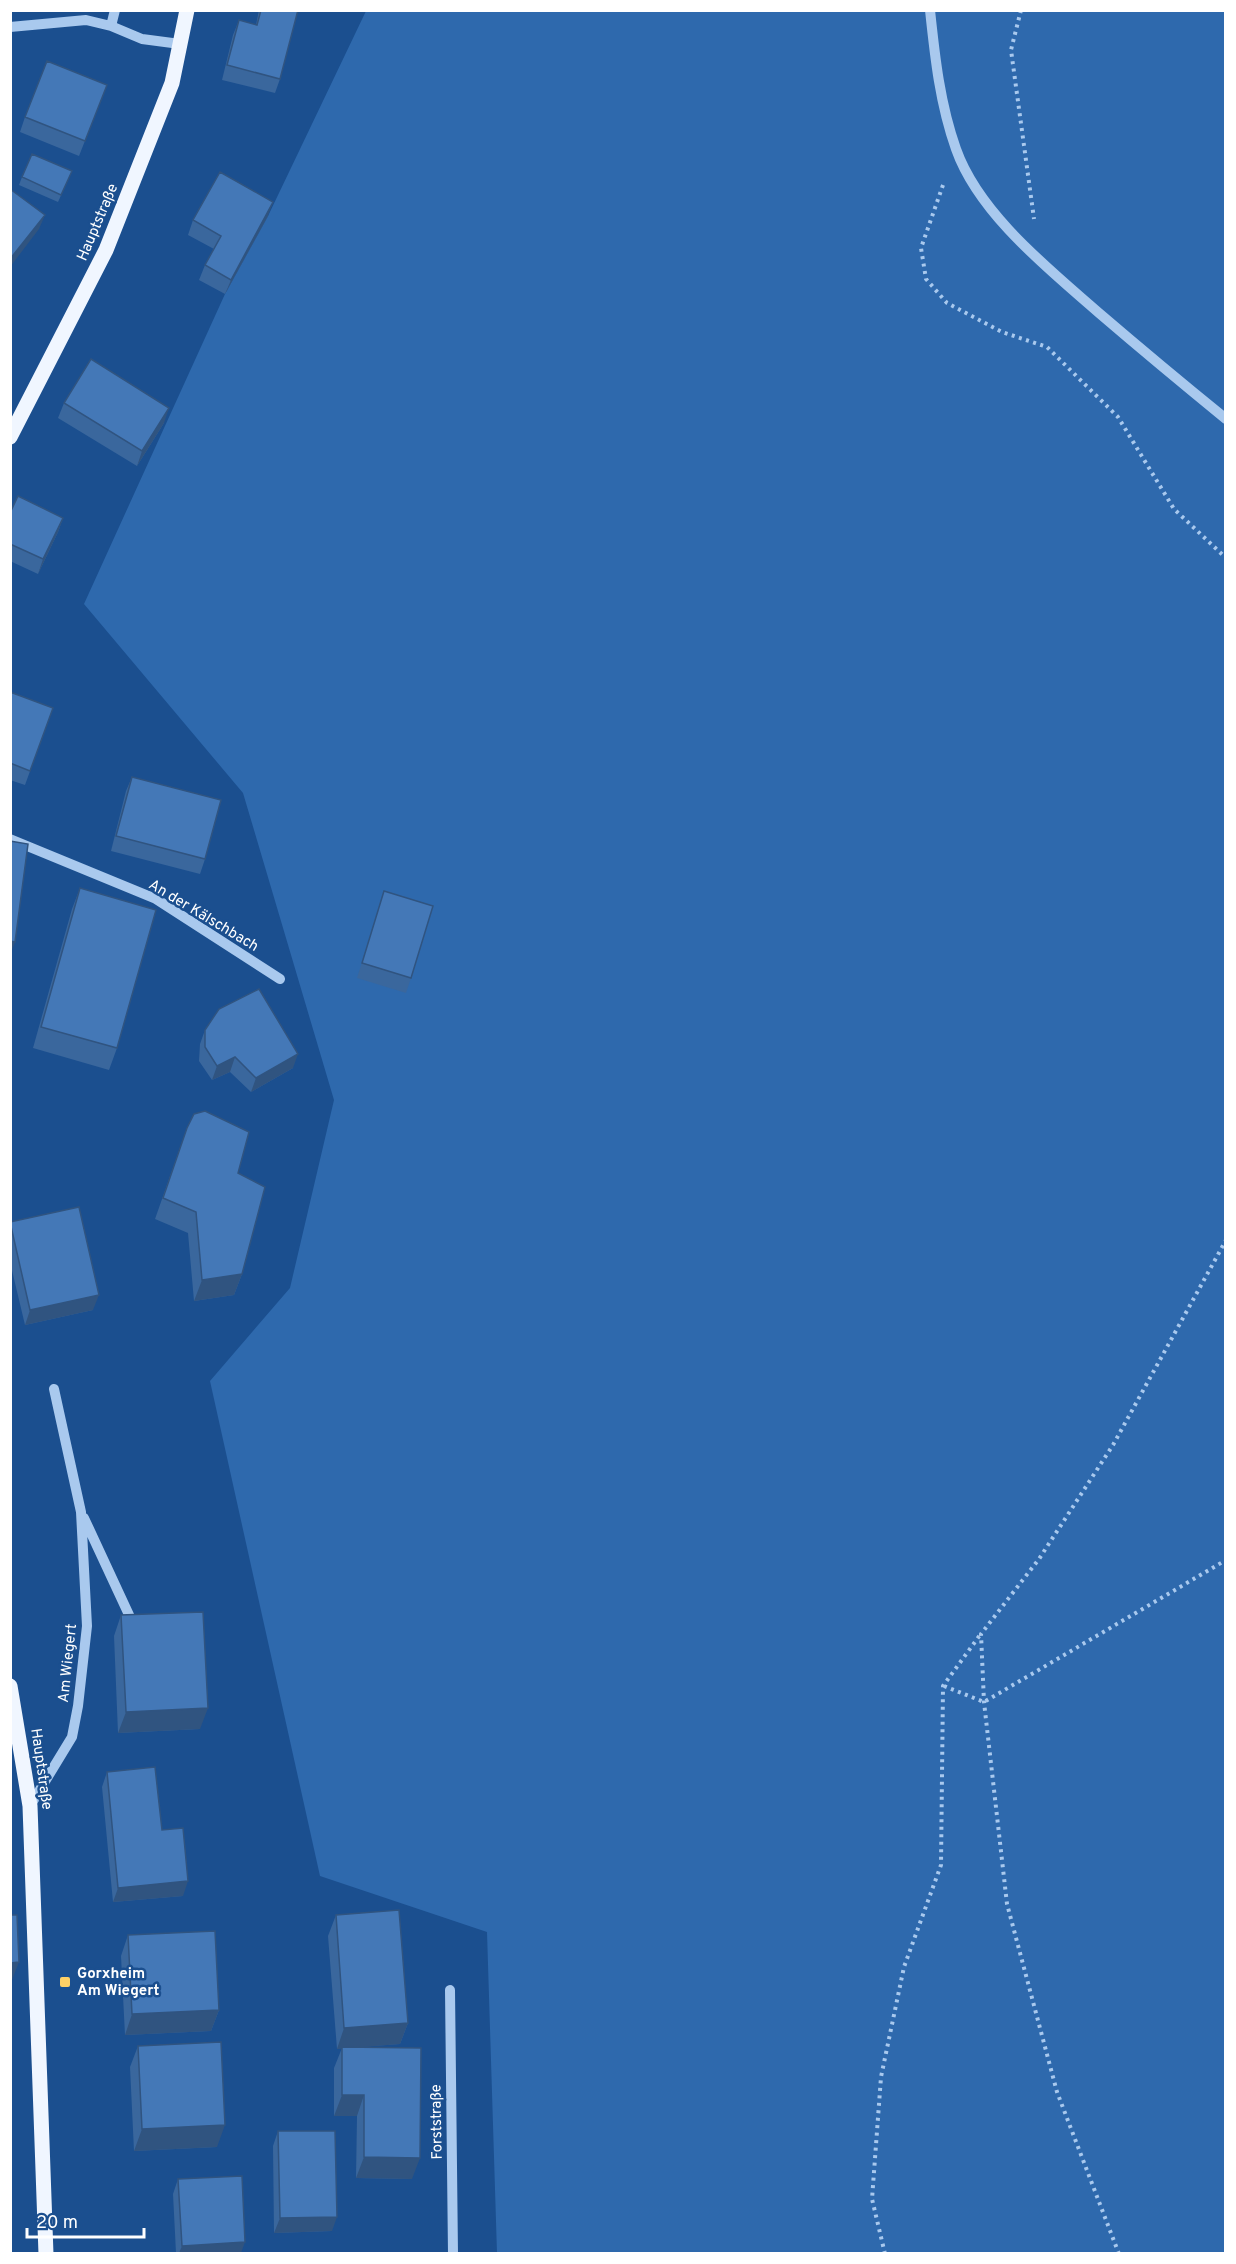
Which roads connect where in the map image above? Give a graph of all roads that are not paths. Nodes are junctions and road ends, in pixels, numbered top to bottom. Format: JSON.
{"nodes":[{"id":1,"x":115,"y":10,"type":"edge"},
{"id":2,"x":188,"y":10,"type":"edge"},
{"id":3,"x":930,"y":10,"type":"edge"},
{"id":4,"x":111,"y":26,"type":"junction"},
{"id":5,"x":10,"y":27,"type":"edge"},
{"id":6,"x":180,"y":44,"type":"junction"},
{"id":7,"x":1226,"y":419,"type":"edge"},
{"id":8,"x":10,"y":437,"type":"edge"},
{"id":9,"x":10,"y":839,"type":"edge"},
{"id":10,"x":280,"y":979,"type":"dead end"},
{"id":11,"x":54,"y":1389,"type":"dead end"},
{"id":12,"x":81,"y":1512,"type":"junction"},
{"id":13,"x":130,"y":1617,"type":"edge"},
{"id":14,"x":10,"y":1686,"type":"edge"},
{"id":15,"x":30,"y":1806,"type":"junction"},
{"id":16,"x":450,"y":1990,"type":"dead end"},
{"id":17,"x":46,"y":2253,"type":"edge"},
{"id":18,"x":453,"y":2253,"type":"edge"}],
"edges":[{"from":1,"to":4,"type":"street"},
{"from":2,"to":6,"type":"main road","name":"Hauptstraße"},
{"from":3,"to":7,"type":"street"},
{"from":4,"to":5,"type":"street"},
{"from":4,"to":6,"type":"street"},
{"from":6,"to":8,"type":"main road","name":"Hauptstraße"},
{"from":9,"to":10,"type":"street","name":"An der Kälschbach"},
{"from":11,"to":12,"type":"street","name":"Am Wiegert"},
{"from":12,"to":13,"type":"street","name":"Am Wiegert"},
{"from":12,"to":15,"type":"street","name":"Am Wiegert"},
{"from":14,"to":15,"type":"main road","name":"Hauptstraße"},
{"from":15,"to":17,"type":"main road","name":"Hauptstraße"},
{"from":16,"to":18,"type":"street","name":"Forststraße"}]}
